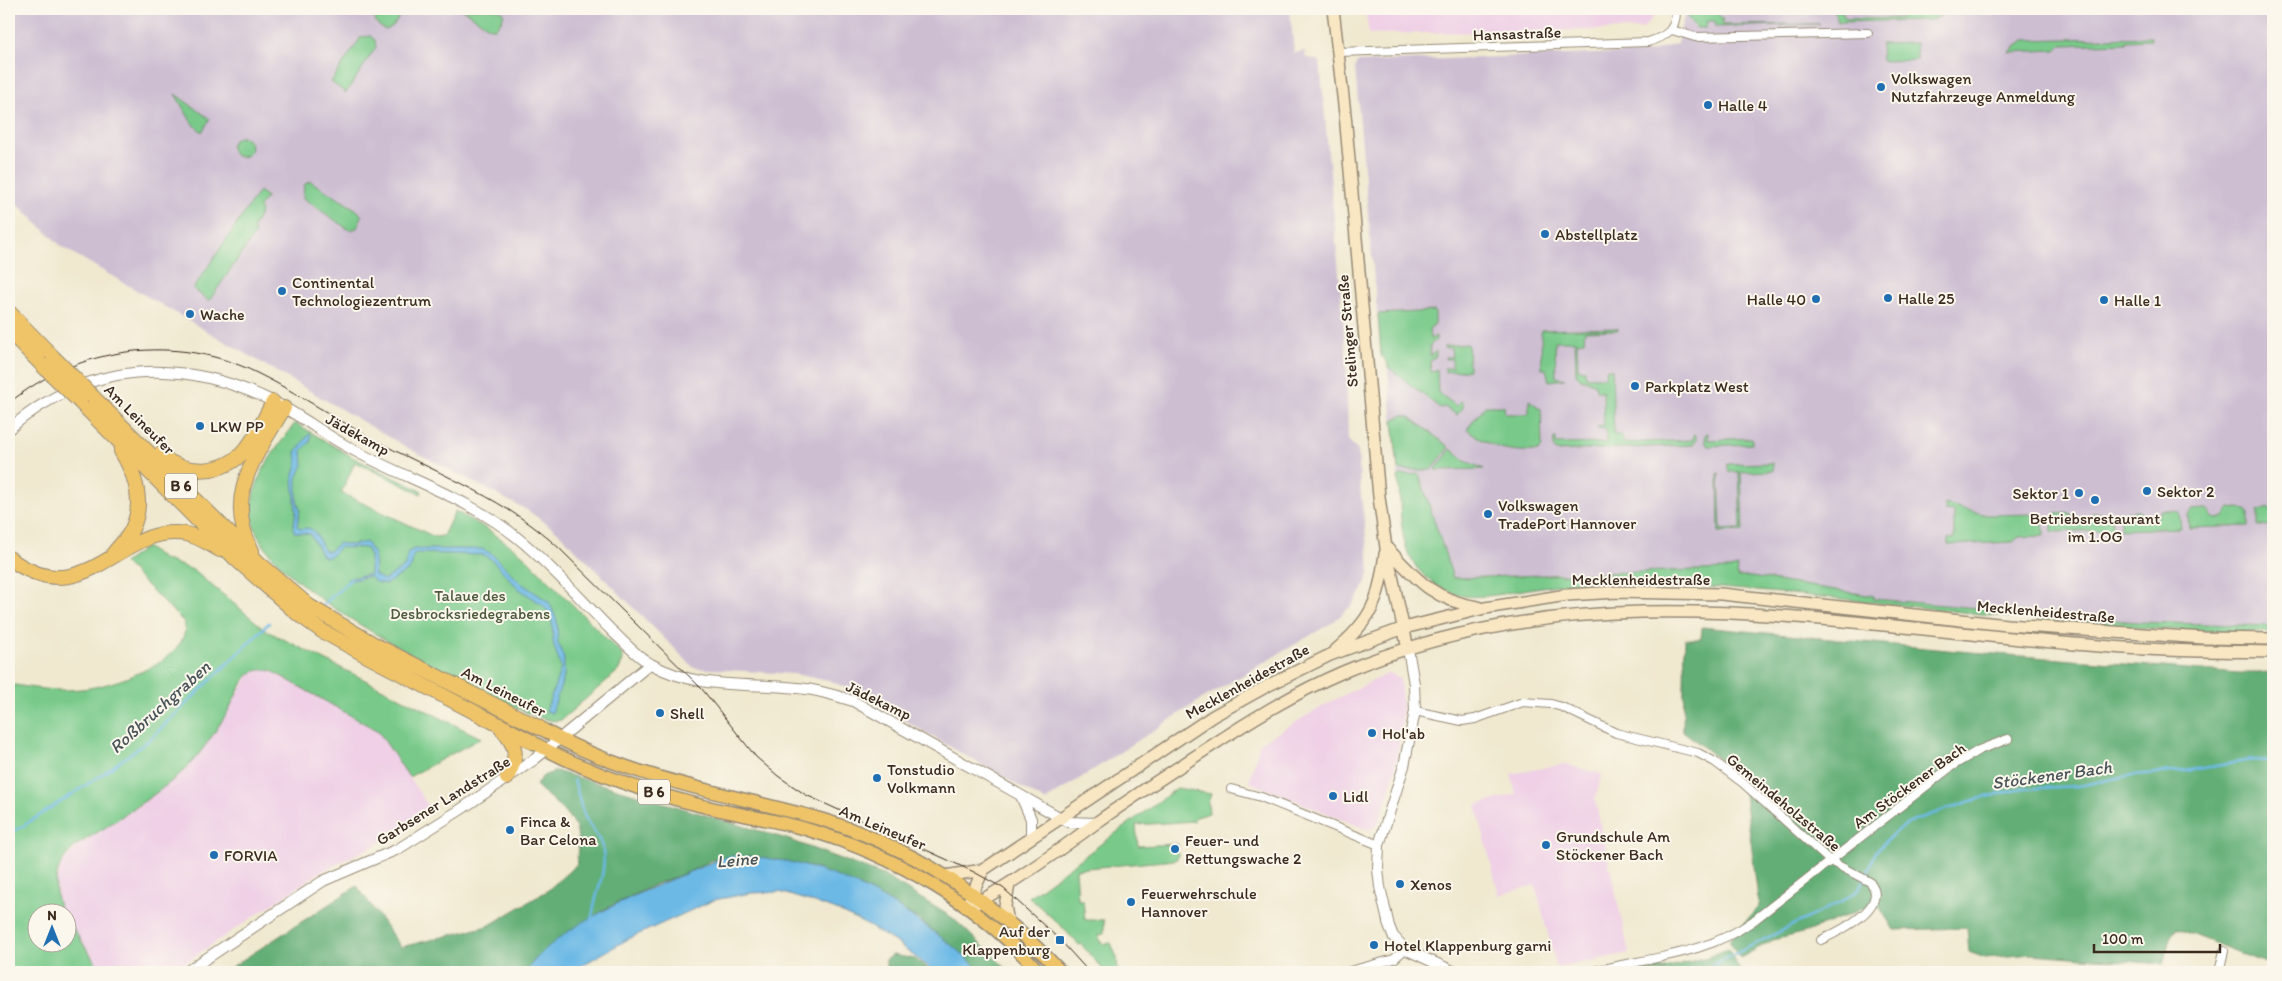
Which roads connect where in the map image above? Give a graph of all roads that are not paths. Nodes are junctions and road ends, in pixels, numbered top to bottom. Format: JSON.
{"nodes":[{"id":1,"x":1333,"y":9,"type":"edge"},
{"id":2,"x":1676,"y":9,"type":"edge"},
{"id":3,"x":1672,"y":30,"type":"junction"},
{"id":4,"x":1868,"y":34,"type":"dead end"},
{"id":5,"x":1338,"y":52,"type":"junction"},
{"id":6,"x":9,"y":312,"type":"edge"},
{"id":7,"x":9,"y":331,"type":"edge"},
{"id":8,"x":278,"y":405,"type":"junction"},
{"id":9,"x":105,"y":409,"type":"junction"},
{"id":10,"x":9,"y":429,"type":"edge"},
{"id":11,"x":109,"y":431,"type":"junction"},
{"id":12,"x":1386,"y":548,"type":"junction"},
{"id":13,"x":9,"y":558,"type":"edge"},
{"id":14,"x":110,"y":558,"type":"junction"},
{"id":15,"x":236,"y":560,"type":"junction"},
{"id":16,"x":258,"y":562,"type":"junction"},
{"id":17,"x":1485,"y":608,"type":"junction"},
{"id":18,"x":1404,"y":628,"type":"junction"},
{"id":19,"x":2273,"y":639,"type":"edge"},
{"id":20,"x":1408,"y":649,"type":"junction"},
{"id":21,"x":2273,"y":652,"type":"edge"},
{"id":22,"x":1330,"y":655,"type":"junction"},
{"id":23,"x":650,"y":664,"type":"junction"},
{"id":24,"x":1415,"y":711,"type":"junction"},
{"id":25,"x":499,"y":724,"type":"junction"},
{"id":26,"x":540,"y":728,"type":"joint"},
{"id":27,"x":2008,"y":739,"type":"dead end"},
{"id":28,"x":559,"y":740,"type":"junction"},
{"id":29,"x":532,"y":742,"type":"joint"},
{"id":30,"x":547,"y":750,"type":"junction"},
{"id":31,"x":507,"y":778,"type":"junction"},
{"id":32,"x":1231,"y":789,"type":"dead end"},
{"id":33,"x":1021,"y":796,"type":"junction"},
{"id":34,"x":1061,"y":818,"type":"junction"},
{"id":35,"x":1096,"y":824,"type":"junction"},
{"id":36,"x":1031,"y":838,"type":"junction"},
{"id":37,"x":1379,"y":845,"type":"junction"},
{"id":38,"x":1830,"y":861,"type":"junction"},
{"id":39,"x":983,"y":870,"type":"junction"},
{"id":40,"x":944,"y":876,"type":"junction"},
{"id":41,"x":1009,"y":885,"type":"junction"},
{"id":42,"x":977,"y":897,"type":"junction"},
{"id":43,"x":967,"y":909,"type":"junction"},
{"id":44,"x":1008,"y":922,"type":"junction"},
{"id":45,"x":1821,"y":940,"type":"dead end"},
{"id":46,"x":1405,"y":949,"type":"junction"},
{"id":47,"x":2224,"y":950,"type":"dead end"},
{"id":48,"x":186,"y":972,"type":"edge"},
{"id":49,"x":1039,"y":972,"type":"edge"},
{"id":50,"x":1061,"y":972,"type":"edge"},
{"id":51,"x":1346,"y":972,"type":"edge"},
{"id":52,"x":1455,"y":972,"type":"edge"},
{"id":53,"x":1591,"y":972,"type":"edge"},
{"id":54,"x":2220,"y":972,"type":"edge"}],
"edges":[{"from":1,"to":5,"type":"main road","name":"Stelinger Straße"},
{"from":2,"to":3,"type":"street"},
{"from":3,"to":4,"type":"street"},
{"from":3,"to":5,"type":"street","name":"Hansastraße"},
{"from":5,"to":12,"type":"main road","name":"Stelinger Straße"},
{"from":6,"to":9,"type":"highway","name":"Am Leineufer","number":"B 6","bridge":true},
{"from":7,"to":11,"type":"highway","name":"Am Leineufer","number":"B 6","bridge":true},
{"from":8,"to":9,"type":"highway"},
{"from":8,"to":10,"type":"street","name":"Jädekamp"},
{"from":8,"to":16,"type":"highway"},
{"from":8,"to":23,"type":"street","name":"Jädekamp"},
{"from":9,"to":16,"type":"highway","name":"Am Leineufer","number":"B 6"},
{"from":11,"to":14,"type":"highway"},
{"from":11,"to":15,"type":"highway","name":"Am Leineufer","number":"B 6"},
{"from":12,"to":17,"type":"main road"},
{"from":12,"to":18,"type":"main road","name":"Stelinger Straße"},
{"from":12,"to":22,"type":"main road"},
{"from":13,"to":14,"type":"highway"},
{"from":14,"to":15,"type":"highway"},
{"from":15,"to":25,"type":"highway","name":"Am Leineufer","number":"B 6"},
{"from":16,"to":26,"type":"highway","name":"Am Leineufer","number":"B 6"},
{"from":17,"to":18,"type":"main road","name":"Mecklenheidestraße"},
{"from":17,"to":19,"type":"main road","name":"Mecklenheidestraße"},
{"from":18,"to":20,"type":"main road","name":"Stelinger Straße"},
{"from":18,"to":22,"type":"main road","name":"Mecklenheidestraße"},
{"from":20,"to":21,"type":"main road","name":"Mecklenheidestraße"},
{"from":20,"to":24,"type":"street"},
{"from":20,"to":35,"type":"main road","name":"Mecklenheidestraße"},
{"from":22,"to":34,"type":"main road","name":"Mecklenheidestraße"},
{"from":23,"to":28,"type":"street"},
{"from":23,"to":33,"type":"street","name":"Jädekamp"},
{"from":24,"to":37,"type":"street"},
{"from":24,"to":38,"type":"street","name":"Gemeindeholzstraße"},
{"from":25,"to":29,"type":"highway","name":"Am Leineufer","number":"B 6"},
{"from":25,"to":31,"type":"highway"},
{"from":26,"to":28,"type":"main road","name":"Am Leineufer","number":"B 6"},
{"from":27,"to":38,"type":"street","name":"Am Stöckener Bach"},
{"from":28,"to":30,"type":"street","name":"Garbsener Landstraße"},
{"from":28,"to":40,"type":"main road","name":"Am Leineufer","number":"B 6"},
{"from":29,"to":30,"type":"main road","name":"Am Leineufer","number":"B 6"},
{"from":30,"to":31,"type":"street","name":"Garbsener Landstraße"},
{"from":30,"to":43,"type":"main road","name":"Am Leineufer","number":"B 6"},
{"from":31,"to":48,"type":"street","name":"Garbsener Landstraße"},
{"from":32,"to":37,"type":"street"},
{"from":33,"to":34,"type":"street","name":"Jädekamp"},
{"from":33,"to":36,"type":"street"},
{"from":34,"to":35,"type":"street","name":"Jädekamp"},
{"from":34,"to":36,"type":"main road","name":"Mecklenheidestraße"},
{"from":35,"to":41,"type":"main road","name":"Mecklenheidestraße"},
{"from":36,"to":39,"type":"main road","name":"Mecklenheidestraße"},
{"from":37,"to":46,"type":"street"},
{"from":38,"to":45,"type":"street","name":"Gemeindeholzstraße"},
{"from":38,"to":53,"type":"street","name":"Am Stöckener Bach"},
{"from":39,"to":40,"type":"main road"},
{"from":39,"to":42,"type":"main road"},
{"from":40,"to":42,"type":"main road","name":"Am Leineufer","number":"B 6"},
{"from":41,"to":42,"type":"main road","name":"Mecklenheidestraße"},
{"from":41,"to":44,"type":"main road"},
{"from":42,"to":43,"type":"main road","name":"Mecklenheidestraße"},
{"from":42,"to":44,"type":"main road","name":"Am Leineufer","number":"B 6"},
{"from":43,"to":49,"type":"main road","name":"Am Leineufer","number":"B 6"},
{"from":44,"to":50,"type":"main road","name":"Am Leineufer","number":"B 6"},
{"from":46,"to":51,"type":"street"},
{"from":46,"to":52,"type":"street"},
{"from":47,"to":54,"type":"street"}]}
